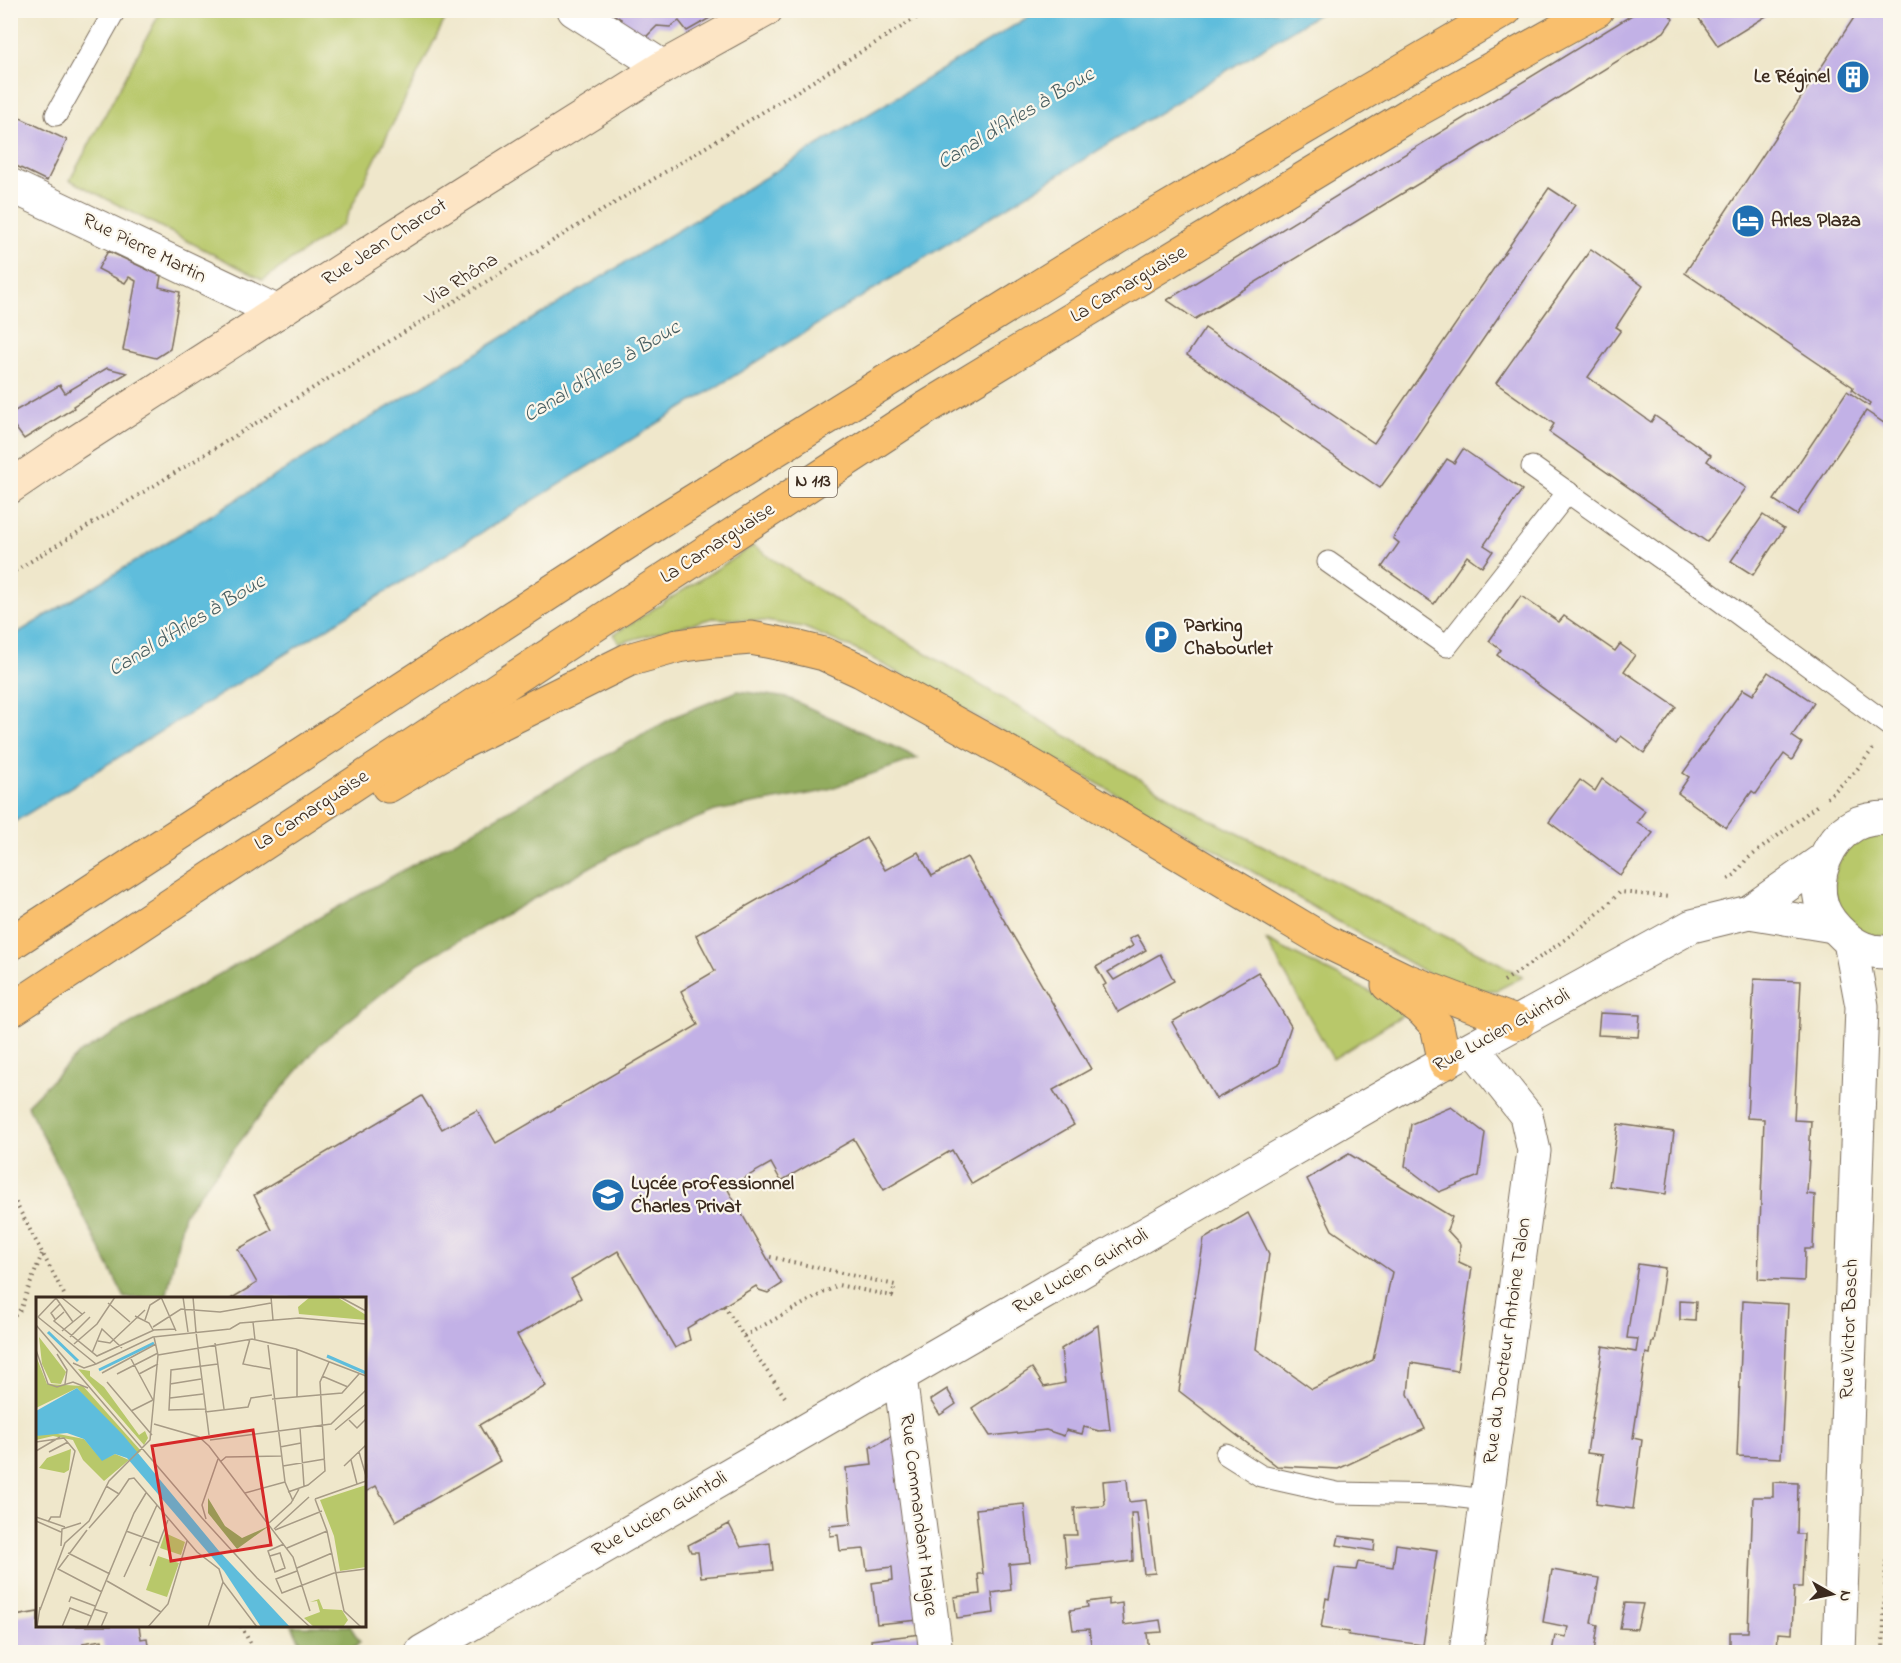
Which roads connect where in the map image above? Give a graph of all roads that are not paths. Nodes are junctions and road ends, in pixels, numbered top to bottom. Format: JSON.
{"nodes":[{"id":1,"x":115,"y":10,"type":"edge"},
{"id":2,"x":574,"y":10,"type":"edge"},
{"id":3,"x":766,"y":10,"type":"edge"},
{"id":4,"x":1505,"y":10,"type":"edge"},
{"id":5,"x":1597,"y":10,"type":"edge"},
{"id":6,"x":663,"y":67,"type":"junction"},
{"id":7,"x":56,"y":115,"type":"dead end"},
{"id":8,"x":10,"y":185,"type":"edge"},
{"id":9,"x":278,"y":312,"type":"junction"},
{"id":10,"x":1532,"y":467,"type":"dead end"},
{"id":11,"x":10,"y":487,"type":"edge"},
{"id":12,"x":1568,"y":492,"type":"junction"},
{"id":13,"x":1328,"y":562,"type":"dead end"},
{"id":14,"x":1889,"y":725,"type":"edge"},
{"id":15,"x":1885,"y":813,"type":"edge"},
{"id":16,"x":1824,"y":860,"type":"junction"},
{"id":17,"x":1749,"y":912,"type":"junction"},
{"id":18,"x":1842,"y":934,"type":"junction"},
{"id":19,"x":1325,"y":940,"type":"junction"},
{"id":20,"x":10,"y":944,"type":"edge"},
{"id":21,"x":1890,"y":952,"type":"edge"},
{"id":22,"x":1890,"y":959,"type":"edge"},
{"id":23,"x":50,"y":985,"type":"junction"},
{"id":24,"x":1862,"y":1006,"type":"junction"},
{"id":25,"x":10,"y":1011,"type":"edge"},
{"id":26,"x":1518,"y":1023,"type":"junction"},
{"id":27,"x":1459,"y":1055,"type":"junction"},
{"id":28,"x":900,"y":1377,"type":"junction"},
{"id":29,"x":1226,"y":1454,"type":"dead end"},
{"id":30,"x":1486,"y":1500,"type":"junction"},
{"id":31,"x":422,"y":1653,"type":"edge"},
{"id":32,"x":936,"y":1653,"type":"edge"},
{"id":33,"x":1466,"y":1653,"type":"edge"},
{"id":34,"x":1839,"y":1653,"type":"edge"}],
"edges":[{"from":1,"to":7,"type":"lane"},
{"from":2,"to":6,"type":"street"},
{"from":3,"to":6,"type":"street","name":"Rue Jean Charcot"},
{"from":4,"to":20,"type":"highway","number":"N 113"},
{"from":5,"to":23,"type":"highway","name":"La Camarguaise","number":"N 113"},
{"from":6,"to":9,"type":"street","name":"Rue Jean Charcot"},
{"from":8,"to":9,"type":"street","name":"Rue Pierre Martin"},
{"from":9,"to":11,"type":"street","name":"Rue Jean Charcot"},
{"from":10,"to":12,"type":"lane"},
{"from":12,"to":13,"type":"lane"},
{"from":12,"to":14,"type":"lane"},
{"from":15,"to":16,"type":"street"},
{"from":16,"to":17,"type":"street","name":"Rue Lucien Guintoli"},
{"from":16,"to":18,"type":"street","name":"Rue Victor Basch"},
{"from":17,"to":18,"type":"street","name":"Rue Lucien Guintoli"},
{"from":17,"to":26,"type":"street","name":"Rue Lucien Guintoli"},
{"from":18,"to":21,"type":"street","name":"Rue Lucien Guintoli"},
{"from":18,"to":24,"type":"street","name":"Rue Victor Basch"},
{"from":19,"to":23,"type":"highway"},
{"from":19,"to":26,"type":"highway"},
{"from":19,"to":27,"type":"highway"},
{"from":22,"to":24,"type":"street","name":"Rue Victor Basch"},
{"from":23,"to":25,"type":"highway","name":"La Camarguaise","number":"N 113"},
{"from":24,"to":34,"type":"street","name":"Rue Victor Basch"},
{"from":26,"to":27,"type":"street","name":"Rue Lucien Guintoli"},
{"from":27,"to":28,"type":"street","name":"Rue Lucien Guintoli"},
{"from":27,"to":30,"type":"street","name":"Rue du Docteur Antoine Talon"},
{"from":28,"to":31,"type":"street","name":"Rue Lucien Guintoli"},
{"from":28,"to":32,"type":"street","name":"Rue Commandant Maigre"},
{"from":29,"to":30,"type":"lane"},
{"from":30,"to":33,"type":"street","name":"Rue du Docteur Antoine Talon"}]}
